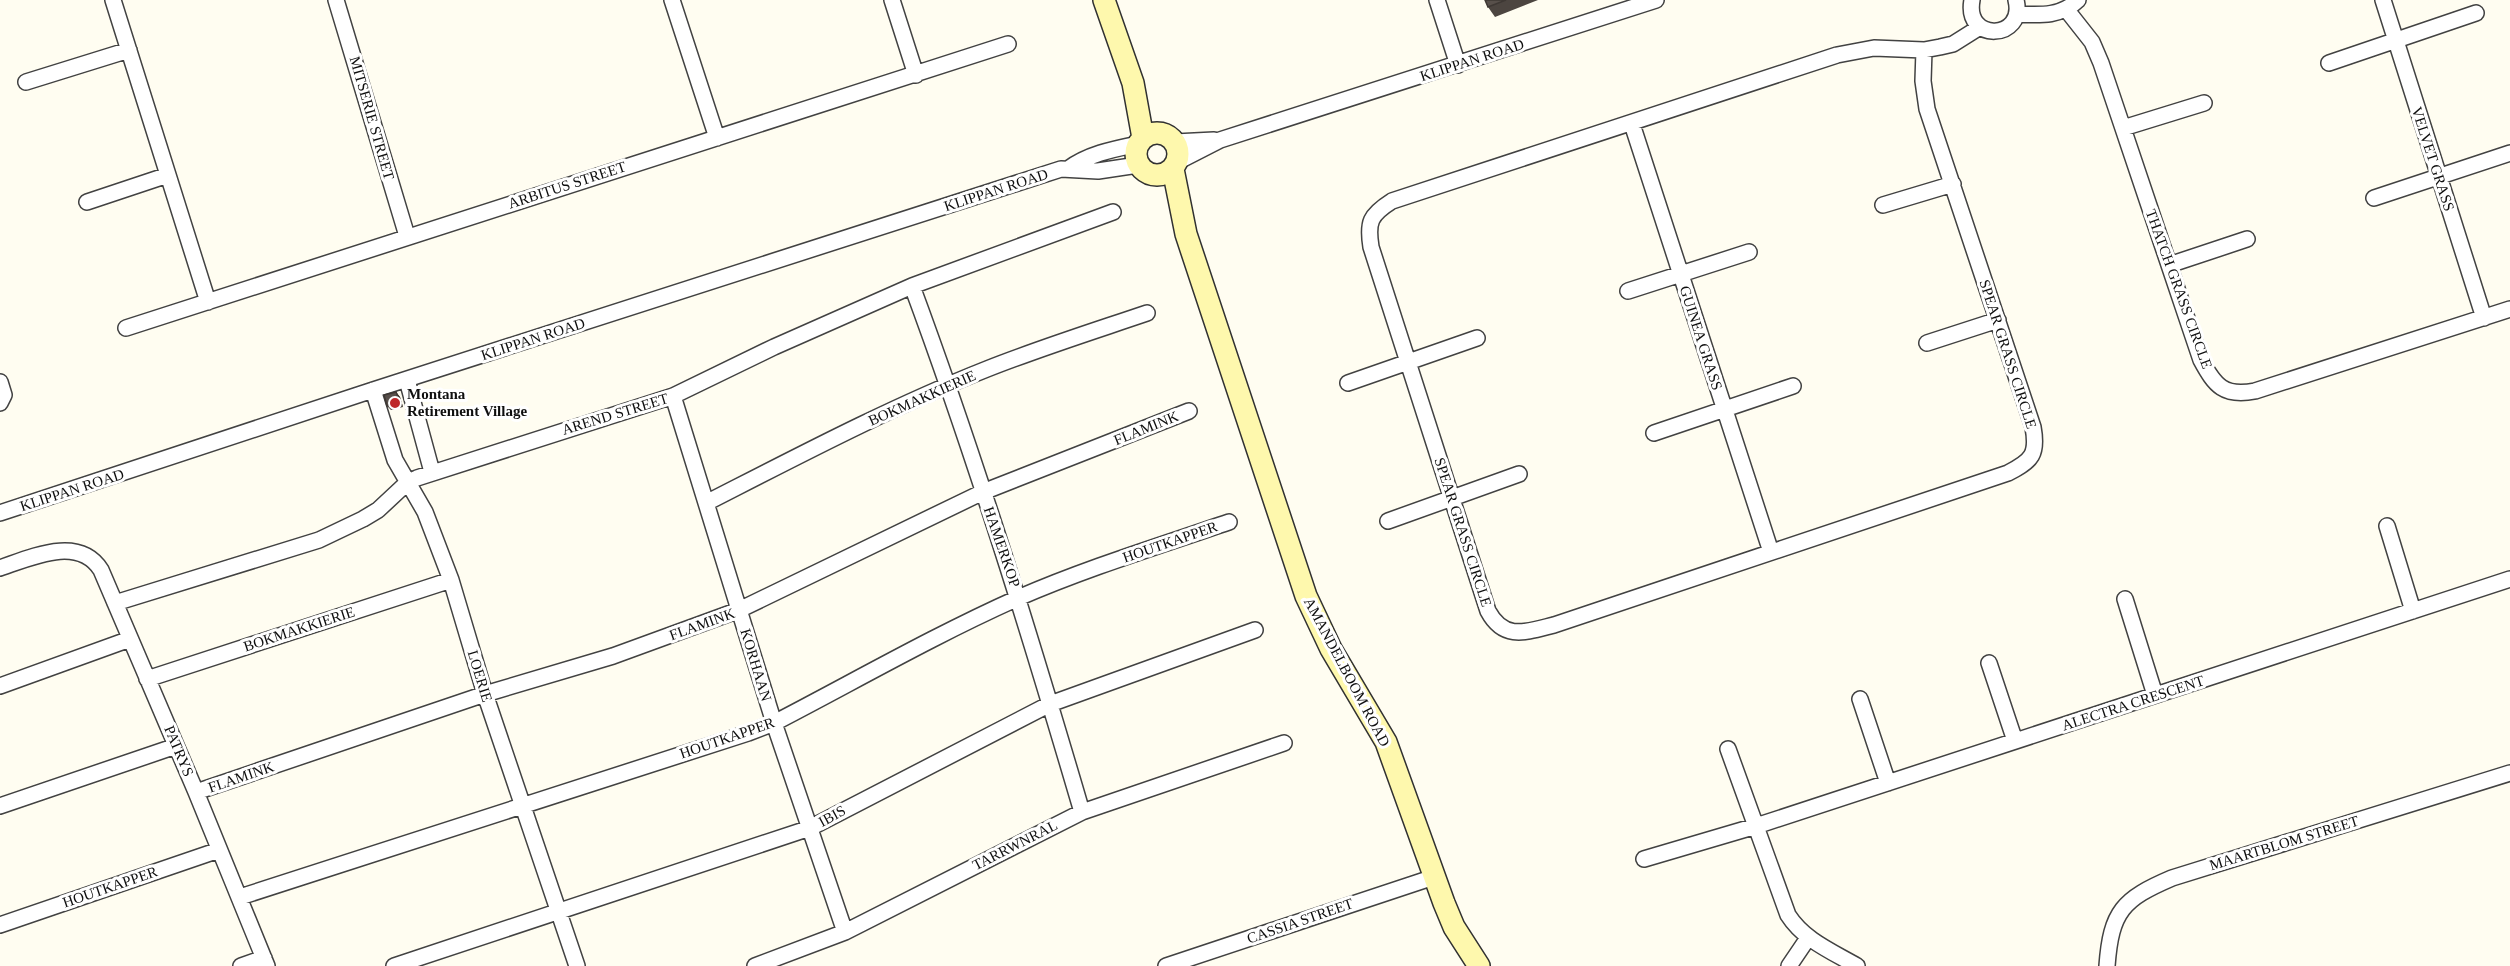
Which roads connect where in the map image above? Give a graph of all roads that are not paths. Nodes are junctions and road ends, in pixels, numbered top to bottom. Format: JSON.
{"nodes":[{"id":1,"x":113,"y":0,"type":"edge"},
{"id":2,"x":336,"y":0,"type":"edge"},
{"id":3,"x":672,"y":0,"type":"edge"},
{"id":4,"x":892,"y":0,"type":"edge"},
{"id":5,"x":1104,"y":0,"type":"edge"},
{"id":6,"x":1437,"y":0,"type":"edge"},
{"id":7,"x":1656,"y":0,"type":"edge"},
{"id":8,"x":1972,"y":0,"type":"edge"},
{"id":9,"x":2383,"y":0,"type":"edge"},
{"id":10,"x":2072,"y":5,"type":"edge"},
{"id":11,"x":2016,"y":7,"type":"edge"},
{"id":12,"x":2476,"y":13,"type":"dead end"},
{"id":13,"x":1980,"y":27,"type":"junction"},
{"id":14,"x":2396,"y":39,"type":"junction"},
{"id":15,"x":1008,"y":44,"type":"dead end"},
{"id":16,"x":129,"y":50,"type":"junction"},
{"id":17,"x":1924,"y":50,"type":"junction"},
{"id":18,"x":2329,"y":63,"type":"dead end"},
{"id":19,"x":1458,"y":64,"type":"junction"},
{"id":20,"x":916,"y":75,"type":"junction"},
{"id":21,"x":26,"y":82,"type":"dead end"},
{"id":22,"x":2204,"y":102,"type":"dead end"},
{"id":23,"x":1632,"y":124,"type":"junction"},
{"id":24,"x":2123,"y":128,"type":"junction"},
{"id":25,"x":717,"y":138,"type":"junction"},
{"id":26,"x":1157,"y":153,"type":"junction"},
{"id":27,"x":2510,"y":153,"type":"edge"},
{"id":28,"x":168,"y":175,"type":"junction"},
{"id":29,"x":2439,"y":176,"type":"junction"},
{"id":30,"x":1953,"y":184,"type":"junction"},
{"id":31,"x":2374,"y":198,"type":"dead end"},
{"id":32,"x":87,"y":202,"type":"dead end"},
{"id":33,"x":1883,"y":205,"type":"dead end"},
{"id":34,"x":1113,"y":212,"type":"dead end"},
{"id":35,"x":407,"y":236,"type":"junction"},
{"id":36,"x":2247,"y":239,"type":"dead end"},
{"id":37,"x":1749,"y":252,"type":"dead end"},
{"id":38,"x":2169,"y":265,"type":"junction"},
{"id":39,"x":1681,"y":274,"type":"junction"},
{"id":40,"x":912,"y":286,"type":"junction"},
{"id":41,"x":1628,"y":291,"type":"dead end"},
{"id":42,"x":208,"y":302,"type":"junction"},
{"id":43,"x":2510,"y":309,"type":"edge"},
{"id":44,"x":1147,"y":313,"type":"dead end"},
{"id":45,"x":2484,"y":318,"type":"junction"},
{"id":46,"x":1998,"y":320,"type":"junction"},
{"id":47,"x":126,"y":328,"type":"dead end"},
{"id":48,"x":1477,"y":338,"type":"dead end"},
{"id":49,"x":1927,"y":343,"type":"dead end"},
{"id":50,"x":1409,"y":363,"type":"junction"},
{"id":51,"x":407,"y":380,"type":"junction"},
{"id":52,"x":0,"y":382,"type":"edge"},
{"id":53,"x":1348,"y":383,"type":"dead end"},
{"id":54,"x":949,"y":385,"type":"junction"},
{"id":55,"x":1793,"y":386,"type":"dead end"},
{"id":56,"x":373,"y":390,"type":"junction"},
{"id":57,"x":673,"y":396,"type":"junction"},
{"id":58,"x":0,"y":403,"type":"edge"},
{"id":59,"x":1724,"y":408,"type":"junction"},
{"id":60,"x":1190,"y":411,"type":"dead end"},
{"id":61,"x":1654,"y":433,"type":"dead end"},
{"id":62,"x":432,"y":472,"type":"junction"},
{"id":63,"x":1519,"y":474,"type":"dead end"},
{"id":64,"x":408,"y":482,"type":"junction"},
{"id":65,"x":983,"y":492,"type":"junction"},
{"id":66,"x":1452,"y":499,"type":"junction"},
{"id":67,"x":706,"y":504,"type":"junction"},
{"id":68,"x":0,"y":513,"type":"edge"},
{"id":69,"x":1388,"y":521,"type":"dead end"},
{"id":70,"x":1229,"y":522,"type":"dead end"},
{"id":71,"x":2387,"y":526,"type":"dead end"},
{"id":72,"x":1771,"y":552,"type":"junction"},
{"id":73,"x":0,"y":568,"type":"edge"},
{"id":74,"x":2510,"y":579,"type":"edge"},
{"id":75,"x":451,"y":580,"type":"junction"},
{"id":76,"x":1019,"y":598,"type":"junction"},
{"id":77,"x":2125,"y":599,"type":"dead end"},
{"id":78,"x":115,"y":603,"type":"junction"},
{"id":79,"x":739,"y":610,"type":"junction"},
{"id":80,"x":2413,"y":610,"type":"junction"},
{"id":81,"x":1255,"y":630,"type":"dead end"},
{"id":82,"x":130,"y":639,"type":"junction"},
{"id":83,"x":1989,"y":663,"type":"dead end"},
{"id":84,"x":147,"y":679,"type":"junction"},
{"id":85,"x":0,"y":686,"type":"edge"},
{"id":86,"x":486,"y":694,"type":"junction"},
{"id":87,"x":2155,"y":695,"type":"junction"},
{"id":88,"x":1860,"y":699,"type":"dead end"},
{"id":89,"x":1050,"y":704,"type":"junction"},
{"id":90,"x":774,"y":723,"type":"junction"},
{"id":91,"x":2015,"y":741,"type":"junction"},
{"id":92,"x":1284,"y":743,"type":"dead end"},
{"id":93,"x":176,"y":746,"type":"junction"},
{"id":94,"x":1728,"y":749,"type":"dead end"},
{"id":95,"x":2510,"y":773,"type":"edge"},
{"id":96,"x":1888,"y":783,"type":"junction"},
{"id":97,"x":196,"y":792,"type":"junction"},
{"id":98,"x":522,"y":804,"type":"junction"},
{"id":99,"x":0,"y":806,"type":"edge"},
{"id":100,"x":1082,"y":812,"type":"junction"},
{"id":101,"x":1756,"y":826,"type":"junction"},
{"id":102,"x":810,"y":828,"type":"junction"},
{"id":103,"x":219,"y":850,"type":"junction"},
{"id":104,"x":1644,"y":859,"type":"dead end"},
{"id":105,"x":1434,"y":877,"type":"junction"},
{"id":106,"x":240,"y":897,"type":"junction"},
{"id":107,"x":558,"y":911,"type":"junction"},
{"id":108,"x":0,"y":925,"type":"edge"},
{"id":109,"x":845,"y":932,"type":"junction"},
{"id":110,"x":1808,"y":938,"type":"junction"},
{"id":111,"x":1213,"y":959,"type":"edge"},
{"id":112,"x":266,"y":962,"type":"edge"},
{"id":113,"x":241,"y":966,"type":"edge"},
{"id":114,"x":394,"y":966,"type":"edge"},
{"id":115,"x":577,"y":966,"type":"edge"},
{"id":116,"x":755,"y":966,"type":"edge"},
{"id":117,"x":1166,"y":966,"type":"edge"},
{"id":118,"x":1479,"y":966,"type":"edge"},
{"id":119,"x":1789,"y":966,"type":"edge"},
{"id":120,"x":1857,"y":966,"type":"edge"},
{"id":121,"x":2107,"y":966,"type":"edge"}],
"edges":[{"from":1,"to":16,"type":"street"},
{"from":2,"to":35,"type":"street","name":"MITSERIE STREET"},
{"from":3,"to":25,"type":"street"},
{"from":4,"to":20,"type":"street"},
{"from":5,"to":26,"type":"street","name":"AMANDELBOOM ROAD"},
{"from":6,"to":19,"type":"street"},
{"from":7,"to":19,"type":"street","name":"KLIPPAN ROAD"},
{"from":8,"to":13,"type":"street"},
{"from":9,"to":14,"type":"street","name":"VELVET GRASS"},
{"from":10,"to":11,"type":"street","name":"THATCH GRASS CIRCLE"},
{"from":10,"to":24,"type":"street","name":"THATCH GRASS CIRCLE"},
{"from":11,"to":13,"type":"street"},
{"from":12,"to":14,"type":"street"},
{"from":13,"to":17,"type":"street","name":"SPEAR GRASS CIRCLE"},
{"from":14,"to":18,"type":"street"},
{"from":14,"to":29,"type":"street","name":"VELVET GRASS"},
{"from":15,"to":20,"type":"street","name":"ARBITUS STREET"},
{"from":16,"to":21,"type":"street"},
{"from":16,"to":28,"type":"street"},
{"from":17,"to":23,"type":"street","name":"SPEAR GRASS CIRCLE"},
{"from":17,"to":30,"type":"street","name":"SPEAR GRASS CIRCLE"},
{"from":19,"to":26,"type":"street","name":"KLIPPAN ROAD"},
{"from":20,"to":25,"type":"street","name":"ARBITUS STREET"},
{"from":22,"to":24,"type":"street"},
{"from":23,"to":39,"type":"street","name":"GUINEA GRASS"},
{"from":23,"to":50,"type":"street","name":"SPEAR GRASS CIRCLE"},
{"from":24,"to":38,"type":"street","name":"THATCH GRASS CIRCLE"},
{"from":25,"to":35,"type":"street","name":"ARBITUS STREET"},
{"from":26,"to":51,"type":"street","name":"KLIPPAN ROAD"},
{"from":26,"to":105,"type":"street","name":"AMANDELBOOM ROAD"},
{"from":27,"to":29,"type":"street"},
{"from":28,"to":32,"type":"street"},
{"from":28,"to":42,"type":"street"},
{"from":29,"to":31,"type":"street"},
{"from":29,"to":45,"type":"street","name":"VELVET GRASS"},
{"from":30,"to":33,"type":"street"},
{"from":30,"to":46,"type":"street","name":"SPEAR GRASS CIRCLE"},
{"from":34,"to":40,"type":"street","name":"AREND STREET"},
{"from":35,"to":42,"type":"street","name":"ARBITUS STREET"},
{"from":36,"to":38,"type":"street"},
{"from":37,"to":39,"type":"street"},
{"from":38,"to":45,"type":"street","name":"THATCH GRASS CIRCLE"},
{"from":39,"to":41,"type":"street"},
{"from":39,"to":59,"type":"street","name":"GUINEA GRASS"},
{"from":40,"to":54,"type":"street","name":"HAMERKOP"},
{"from":40,"to":57,"type":"street","name":"AREND STREET"},
{"from":42,"to":47,"type":"street","name":"ARBITUS STREET"},
{"from":43,"to":45,"type":"street","name":"THATCH GRASS CIRCLE"},
{"from":44,"to":54,"type":"street","name":"BOKMAKKIERIE"},
{"from":46,"to":49,"type":"street"},
{"from":46,"to":72,"type":"street","name":"SPEAR GRASS CIRCLE"},
{"from":48,"to":50,"type":"street"},
{"from":50,"to":53,"type":"street"},
{"from":50,"to":66,"type":"street","name":"SPEAR GRASS CIRCLE"},
{"from":51,"to":56,"type":"street","name":"KLIPPAN ROAD"},
{"from":51,"to":62,"type":"street"},
{"from":52,"to":58,"type":"street"},
{"from":54,"to":65,"type":"street","name":"HAMERKOP"},
{"from":54,"to":67,"type":"street","name":"BOKMAKKIERIE"},
{"from":55,"to":59,"type":"street"},
{"from":56,"to":64,"type":"street","name":"LOERIE"},
{"from":56,"to":68,"type":"street","name":"KLIPPAN ROAD"},
{"from":57,"to":62,"type":"street","name":"AREND STREET"},
{"from":57,"to":67,"type":"street","name":"KORHAAN"},
{"from":59,"to":61,"type":"street"},
{"from":59,"to":72,"type":"street","name":"GUINEA GRASS"},
{"from":60,"to":65,"type":"street","name":"FLAMINK"},
{"from":62,"to":64,"type":"street","name":"AREND STREET"},
{"from":63,"to":66,"type":"street"},
{"from":64,"to":75,"type":"street","name":"LOERIE"},
{"from":64,"to":78,"type":"street","name":"AREND STREET"},
{"from":65,"to":76,"type":"street","name":"HAMERKOP"},
{"from":65,"to":79,"type":"street","name":"FLAMINK"},
{"from":66,"to":69,"type":"street"},
{"from":66,"to":72,"type":"street","name":"SPEAR GRASS CIRCLE"},
{"from":67,"to":79,"type":"street","name":"KORHAAN"},
{"from":70,"to":76,"type":"street","name":"HOUTKAPPER"},
{"from":71,"to":80,"type":"street"},
{"from":73,"to":78,"type":"street","name":"PATRYS"},
{"from":74,"to":80,"type":"street","name":"ALECTRA CRESCENT"},
{"from":75,"to":84,"type":"street","name":"BOKMAKKIERIE"},
{"from":75,"to":86,"type":"street","name":"LOERIE"},
{"from":76,"to":89,"type":"street","name":"HAMERKOP"},
{"from":76,"to":90,"type":"street","name":"HOUTKAPPER"},
{"from":77,"to":87,"type":"street"},
{"from":78,"to":82,"type":"street","name":"PATRYS"},
{"from":79,"to":86,"type":"street","name":"FLAMINK"},
{"from":79,"to":90,"type":"street","name":"KORHAAN"},
{"from":80,"to":87,"type":"street","name":"ALECTRA CRESCENT"},
{"from":81,"to":89,"type":"street","name":"IBIS"},
{"from":82,"to":84,"type":"street","name":"PATRYS"},
{"from":82,"to":85,"type":"street"},
{"from":83,"to":91,"type":"street"},
{"from":84,"to":93,"type":"street","name":"PATRYS"},
{"from":86,"to":97,"type":"street","name":"FLAMINK"},
{"from":86,"to":98,"type":"street","name":"LOERIE"},
{"from":87,"to":91,"type":"street","name":"ALECTRA CRESCENT"},
{"from":88,"to":96,"type":"street"},
{"from":89,"to":100,"type":"street","name":"HAMERKOP"},
{"from":89,"to":102,"type":"street","name":"IBIS"},
{"from":90,"to":98,"type":"street","name":"HOUTKAPPER"},
{"from":90,"to":102,"type":"street","name":"KORHAAN"},
{"from":91,"to":96,"type":"street","name":"ALECTRA CRESCENT"},
{"from":92,"to":100,"type":"street","name":"TARRWNRAL"},
{"from":93,"to":97,"type":"street","name":"PATRYS"},
{"from":93,"to":99,"type":"street"},
{"from":94,"to":101,"type":"street"},
{"from":95,"to":121,"type":"street","name":"MAARTBLOM STREET"},
{"from":96,"to":101,"type":"street","name":"ALECTRA CRESCENT"},
{"from":97,"to":103,"type":"street","name":"PATRYS"},
{"from":98,"to":106,"type":"street","name":"HOUTKAPPER"},
{"from":98,"to":107,"type":"street","name":"LOERIE"},
{"from":100,"to":109,"type":"street","name":"TARRWNRAL"},
{"from":101,"to":104,"type":"street","name":"ALECTRA CRESCENT"},
{"from":101,"to":110,"type":"street"},
{"from":102,"to":107,"type":"street","name":"IBIS"},
{"from":102,"to":109,"type":"street","name":"KORHAAN"},
{"from":103,"to":106,"type":"street","name":"PATRYS"},
{"from":103,"to":108,"type":"street","name":"HOUTKAPPER"},
{"from":105,"to":111,"type":"street","name":"CASSIA STREET"},
{"from":105,"to":118,"type":"street","name":"AMANDELBOOM ROAD"},
{"from":106,"to":112,"type":"street","name":"PATRYS"},
{"from":107,"to":114,"type":"street","name":"IBIS"},
{"from":107,"to":115,"type":"street","name":"LOERIE"},
{"from":109,"to":116,"type":"street","name":"TARRWNRAL"},
{"from":110,"to":119,"type":"street"},
{"from":110,"to":120,"type":"street"},
{"from":111,"to":117,"type":"street","name":"CASSIA STREET"},
{"from":112,"to":113,"type":"street"}]}
